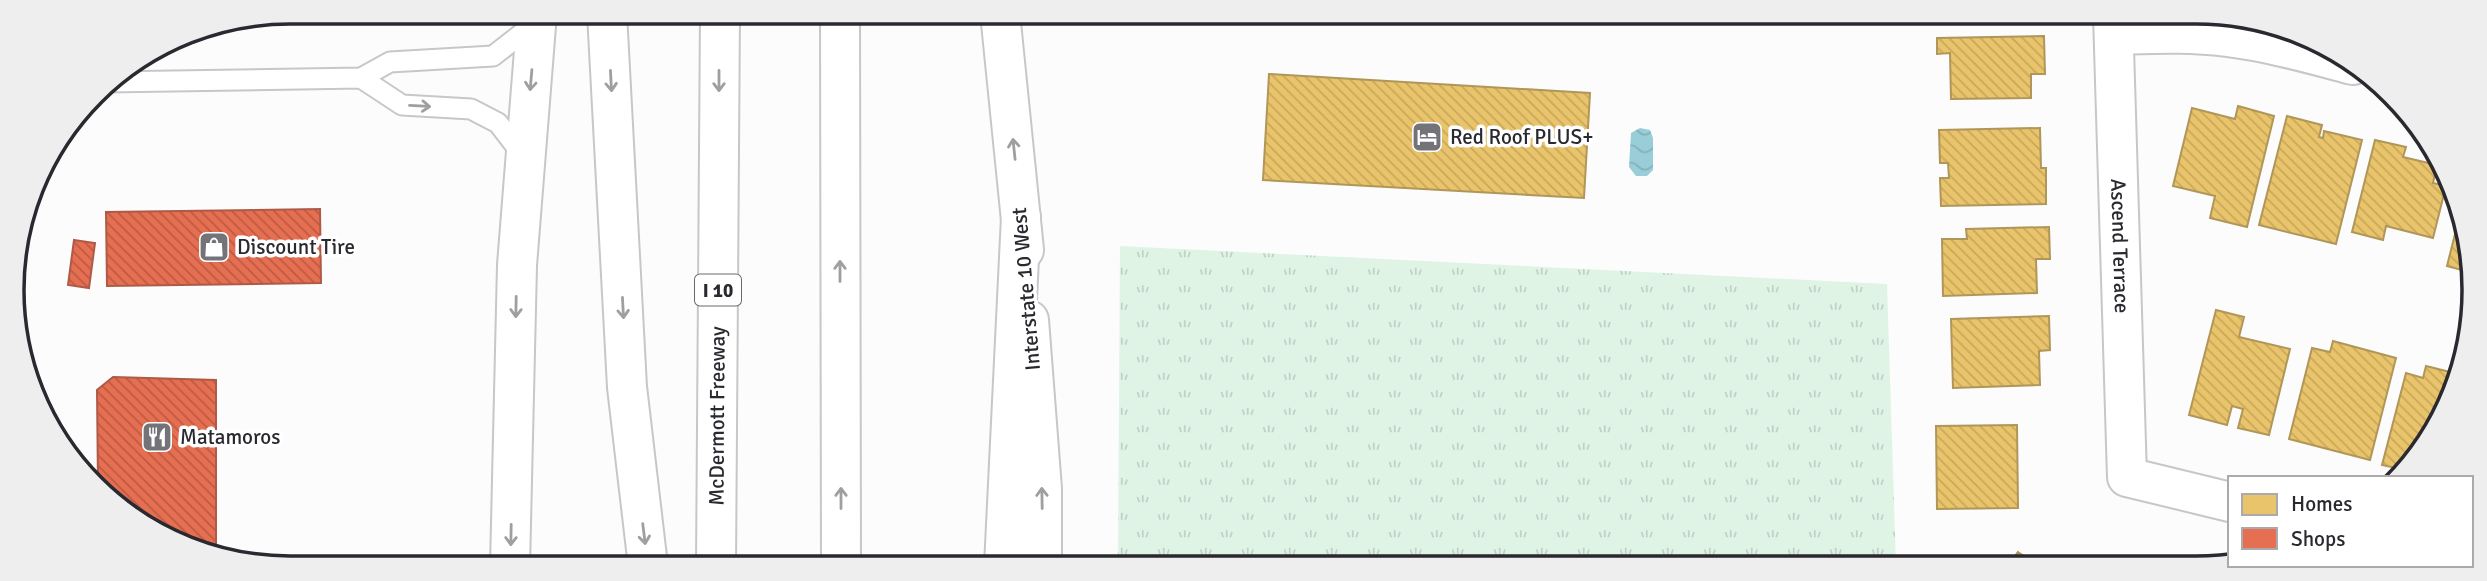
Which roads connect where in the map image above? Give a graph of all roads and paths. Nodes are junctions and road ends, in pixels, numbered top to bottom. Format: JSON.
{"nodes":[{"id":1,"x":530,"y":24,"type":"edge"},
{"id":2,"x":536,"y":24,"type":"edge"},
{"id":3,"x":608,"y":24,"type":"edge"},
{"id":4,"x":720,"y":24,"type":"edge"},
{"id":5,"x":840,"y":24,"type":"edge"},
{"id":6,"x":1001,"y":24,"type":"edge"},
{"id":7,"x":2114,"y":25,"type":"edge"},
{"id":8,"x":2326,"y":58,"type":"edge"},
{"id":9,"x":360,"y":78,"type":"junction"},
{"id":10,"x":126,"y":82,"type":"edge"},
{"id":11,"x":525,"y":158,"type":"junction"},
{"id":12,"x":1021,"y":217,"type":"junction"},
{"id":13,"x":2228,"y":502,"type":"edge"},
{"id":14,"x":510,"y":556,"type":"edge"},
{"id":15,"x":647,"y":556,"type":"edge"},
{"id":16,"x":716,"y":556,"type":"edge"},
{"id":17,"x":841,"y":556,"type":"edge"},
{"id":18,"x":1004,"y":556,"type":"edge"},
{"id":19,"x":1042,"y":556,"type":"edge"}],
"edges":[{"from":1,"to":9,"type":"lane"},
{"from":2,"to":11,"type":"main road","one_way":true},
{"from":3,"to":15,"type":"main road","one_way":true},
{"from":4,"to":16,"type":"main road","name":"McDermott Freeway","number":"I 10","one_way":true},
{"from":17,"to":5,"type":"main road","one_way":true},
{"from":12,"to":6,"type":"main road","name":"Interstate 10 West","one_way":true},
{"from":7,"to":8,"type":"main road"},
{"from":7,"to":13,"type":"main road","name":"Ascend Terrace"},
{"from":9,"to":10,"type":"lane"},
{"from":9,"to":11,"type":"lane","one_way":true},
{"from":11,"to":14,"type":"main road","one_way":true},
{"from":12,"to":18,"type":"main road"},
{"from":19,"to":12,"type":"main road","name":"Interstate 10 West","one_way":true}]}
